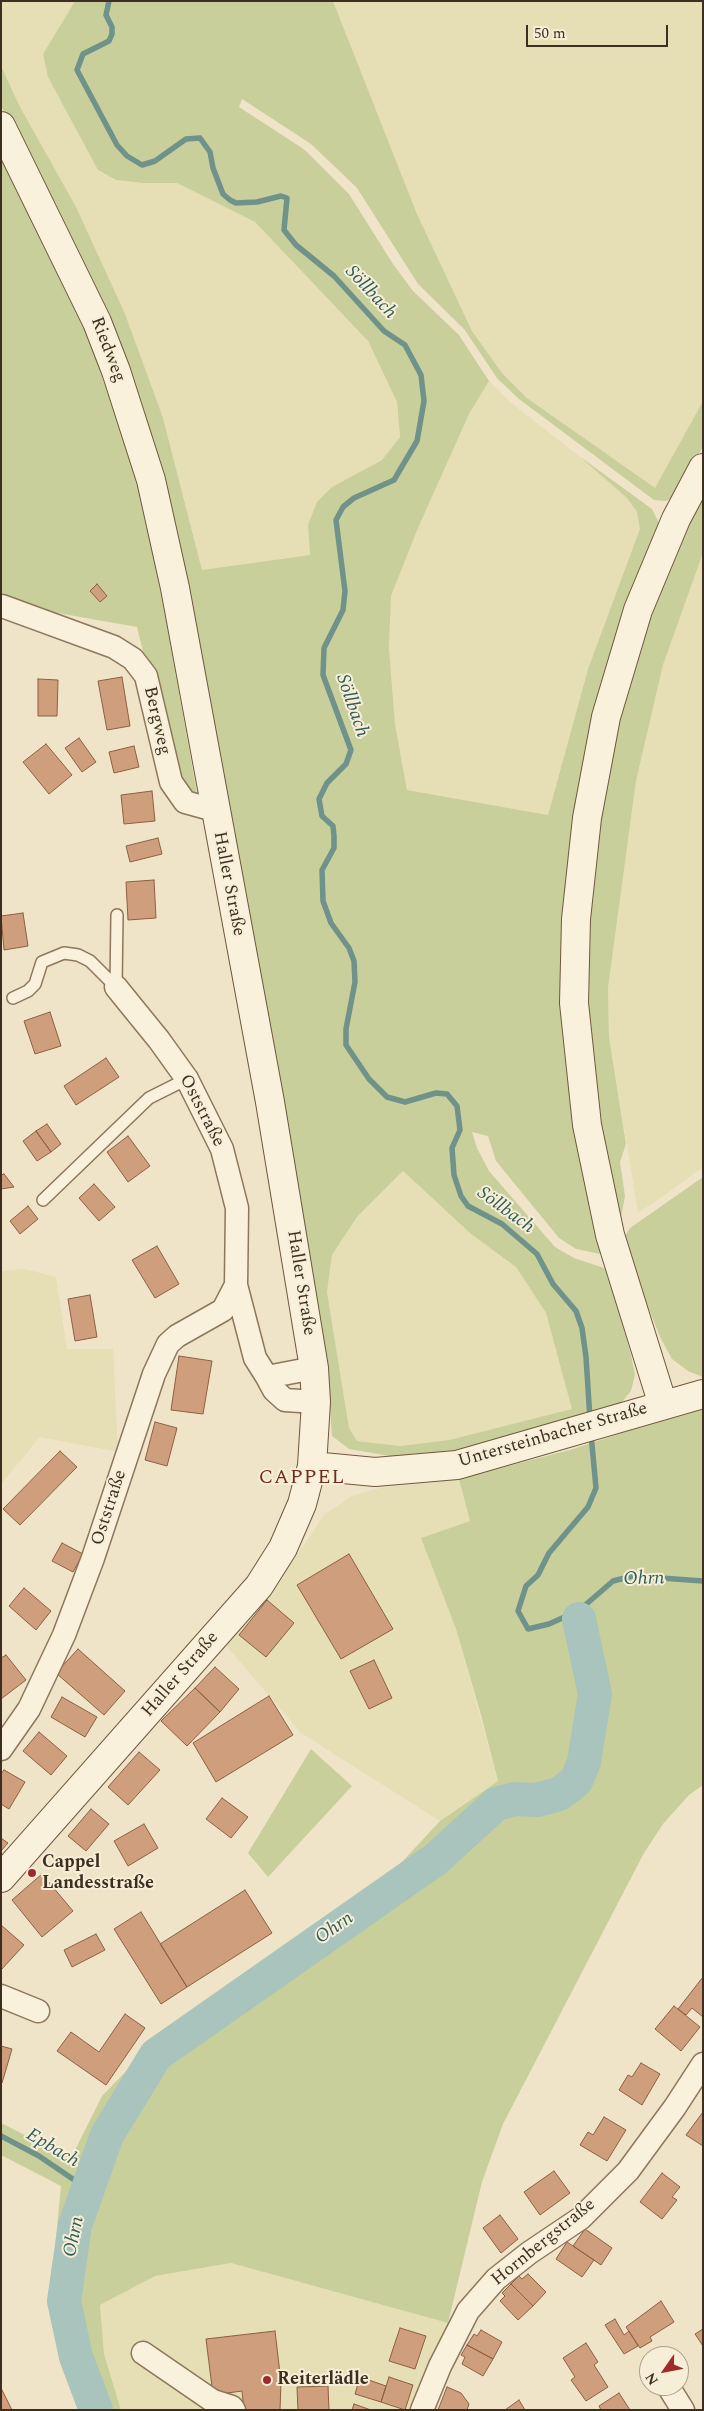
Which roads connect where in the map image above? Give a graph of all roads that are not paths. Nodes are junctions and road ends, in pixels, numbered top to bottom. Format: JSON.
{"nodes":[{"id":1,"x":1,"y":126,"type":"edge"},
{"id":2,"x":703,"y":468,"type":"edge"},
{"id":3,"x":175,"y":588,"type":"joint"},
{"id":4,"x":2,"y":606,"type":"dead end"},
{"id":5,"x":214,"y":810,"type":"junction"},
{"id":6,"x":117,"y":915,"type":"dead end"},
{"id":7,"x":116,"y":987,"type":"junction"},
{"id":8,"x":12,"y":998,"type":"dead end"},
{"id":9,"x":187,"y":1080,"type":"junction"},
{"id":10,"x":43,"y":1200,"type":"dead end"},
{"id":11,"x":236,"y":1286,"type":"junction"},
{"id":12,"x":314,"y":1368,"type":"junction"},
{"id":13,"x":267,"y":1377,"type":"junction"},
{"id":14,"x":703,"y":1394,"type":"edge"},
{"id":15,"x":316,"y":1402,"type":"junction"},
{"id":16,"x":663,"y":1405,"type":"junction"},
{"id":17,"x":312,"y":1466,"type":"junction"},
{"id":18,"x":1,"y":1749,"type":"edge"},
{"id":19,"x":1,"y":1878,"type":"edge"},
{"id":20,"x":1,"y":1996,"type":"edge"},
{"id":21,"x":38,"y":2011,"type":"dead end"},
{"id":22,"x":703,"y":2064,"type":"edge"},
{"id":23,"x":143,"y":2353,"type":"dead end"},
{"id":24,"x":674,"y":2396,"type":"edge"},
{"id":25,"x":234,"y":2410,"type":"edge"},
{"id":26,"x":422,"y":2410,"type":"edge"},
{"id":27,"x":683,"y":2410,"type":"edge"}],
"edges":[{"from":1,"to":3,"type":"main road","name":"Riedweg"},
{"from":2,"to":16,"type":"main road"},
{"from":3,"to":5,"type":"main road","name":"Haller Straße"},
{"from":4,"to":5,"type":"street","name":"Bergweg"},
{"from":5,"to":12,"type":"main road","name":"Haller Straße"},
{"from":6,"to":7,"type":"lane"},
{"from":7,"to":8,"type":"lane"},
{"from":7,"to":9,"type":"street","name":"Oststraße"},
{"from":9,"to":10,"type":"lane"},
{"from":9,"to":11,"type":"street","name":"Oststraße"},
{"from":11,"to":13,"type":"street","name":"Oststraße"},
{"from":11,"to":18,"type":"street","name":"Oststraße"},
{"from":12,"to":13,"type":"street"},
{"from":12,"to":15,"type":"main road","name":"Haller Straße"},
{"from":13,"to":15,"type":"street","name":"Oststraße"},
{"from":14,"to":16,"type":"main road","name":"Untersteinbacher Straße"},
{"from":15,"to":17,"type":"main road","name":"Haller Straße"},
{"from":16,"to":17,"type":"main road","name":"Untersteinbacher Straße"},
{"from":17,"to":19,"type":"main road","name":"Haller Straße"},
{"from":20,"to":21,"type":"street"},
{"from":22,"to":26,"type":"street","name":"Hornbergstraße"},
{"from":23,"to":25,"type":"street"},
{"from":24,"to":27,"type":"street"}]}
